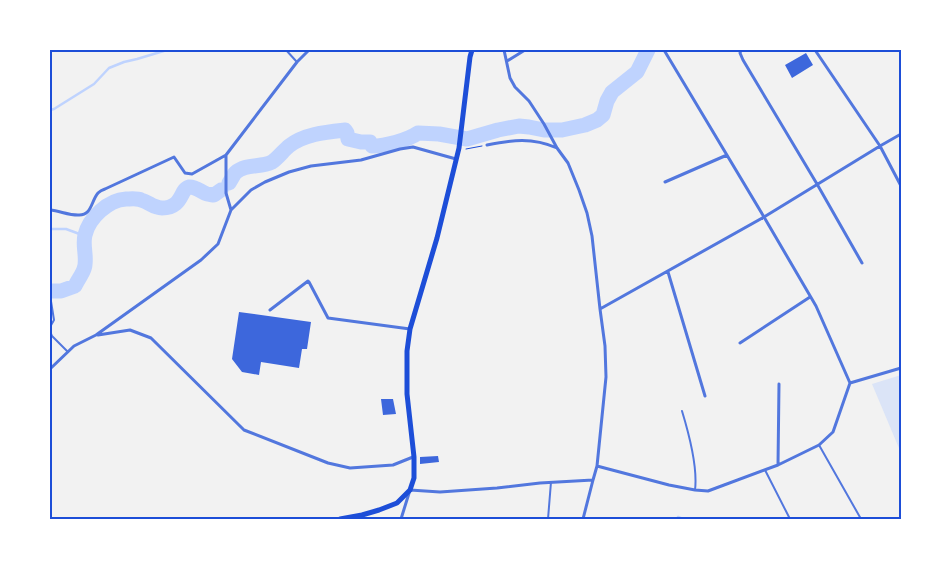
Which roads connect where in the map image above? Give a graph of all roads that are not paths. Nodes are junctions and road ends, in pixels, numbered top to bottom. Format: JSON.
{"nodes":[{"id":1,"x":286,"y":50,"type":"edge"},
{"id":2,"x":309,"y":50,"type":"edge"},
{"id":3,"x":472,"y":50,"type":"edge"},
{"id":4,"x":504,"y":50,"type":"edge"},
{"id":5,"x":525,"y":50,"type":"edge"},
{"id":6,"x":664,"y":50,"type":"edge"},
{"id":7,"x":741,"y":50,"type":"edge"},
{"id":8,"x":815,"y":50,"type":"edge"},
{"id":9,"x":506,"y":61,"type":"junction"},
{"id":10,"x":297,"y":62,"type":"junction"},
{"id":11,"x":901,"y":134,"type":"edge"},
{"id":12,"x":486,"y":145,"type":"road end"},
{"id":13,"x":880,"y":146,"type":"junction"},
{"id":14,"x":557,"y":148,"type":"junction"},
{"id":15,"x":226,"y":155,"type":"junction"},
{"id":16,"x":727,"y":155,"type":"junction"},
{"id":17,"x":456,"y":159,"type":"junction"},
{"id":18,"x":665,"y":182,"type":"dead end"},
{"id":19,"x":817,"y":184,"type":"junction"},
{"id":20,"x":901,"y":186,"type":"edge"},
{"id":21,"x":50,"y":210,"type":"edge"},
{"id":22,"x":231,"y":210,"type":"junction"},
{"id":23,"x":764,"y":217,"type":"junction"},
{"id":24,"x":862,"y":263,"type":"dead end"},
{"id":25,"x":668,"y":272,"type":"junction"},
{"id":26,"x":50,"y":295,"type":"edge"},
{"id":27,"x":810,"y":297,"type":"junction"},
{"id":28,"x":600,"y":309,"type":"junction"},
{"id":29,"x":270,"y":310,"type":"dead end"},
{"id":30,"x":50,"y":327,"type":"edge"},
{"id":31,"x":410,"y":329,"type":"junction"},
{"id":32,"x":50,"y":331,"type":"edge"},
{"id":33,"x":96,"y":335,"type":"junction"},
{"id":34,"x":740,"y":343,"type":"dead end"},
{"id":35,"x":68,"y":352,"type":"junction"},
{"id":36,"x":50,"y":368,"type":"edge"},
{"id":37,"x":901,"y":368,"type":"edge"},
{"id":38,"x":850,"y":383,"type":"junction"},
{"id":39,"x":779,"y":384,"type":"dead end"},
{"id":40,"x":705,"y":396,"type":"dead end"},
{"id":41,"x":682,"y":410,"type":"dead end"},
{"id":42,"x":819,"y":444,"type":"junction"},
{"id":43,"x":414,"y":457,"type":"junction"},
{"id":44,"x":778,"y":465,"type":"junction"},
{"id":45,"x":597,"y":466,"type":"junction"},
{"id":46,"x":765,"y":470,"type":"junction"},
{"id":47,"x":593,"y":480,"type":"junction"},
{"id":48,"x":551,"y":482,"type":"junction"},
{"id":49,"x":410,"y":490,"type":"junction"},
{"id":50,"x":694,"y":490,"type":"junction"},
{"id":51,"x":340,"y":519,"type":"edge"},
{"id":52,"x":401,"y":519,"type":"edge"},
{"id":53,"x":548,"y":519,"type":"edge"},
{"id":54,"x":583,"y":519,"type":"edge"},
{"id":55,"x":790,"y":519,"type":"edge"},
{"id":56,"x":861,"y":519,"type":"edge"}],
"edges":[{"from":1,"to":10,"type":"lane"},
{"from":2,"to":10,"type":"street"},
{"from":3,"to":17,"type":"main road"},
{"from":4,"to":9,"type":"street"},
{"from":5,"to":9,"type":"street"},
{"from":6,"to":16,"type":"street"},
{"from":7,"to":19,"type":"street"},
{"from":8,"to":13,"type":"street"},
{"from":9,"to":14,"type":"street"},
{"from":10,"to":15,"type":"street"},
{"from":11,"to":13,"type":"street"},
{"from":12,"to":14,"type":"street"},
{"from":13,"to":19,"type":"street"},
{"from":13,"to":20,"type":"street"},
{"from":14,"to":28,"type":"street"},
{"from":15,"to":21,"type":"street"},
{"from":15,"to":22,"type":"street"},
{"from":16,"to":18,"type":"street"},
{"from":16,"to":23,"type":"street"},
{"from":17,"to":22,"type":"street"},
{"from":17,"to":31,"type":"main road"},
{"from":19,"to":23,"type":"street"},
{"from":19,"to":24,"type":"street"},
{"from":22,"to":33,"type":"street"},
{"from":23,"to":25,"type":"street"},
{"from":23,"to":27,"type":"street"},
{"from":25,"to":28,"type":"street"},
{"from":25,"to":40,"type":"street"},
{"from":26,"to":30,"type":"lane"},
{"from":27,"to":34,"type":"street"},
{"from":27,"to":38,"type":"street"},
{"from":28,"to":45,"type":"street"},
{"from":29,"to":31,"type":"street"},
{"from":31,"to":43,"type":"main road"},
{"from":32,"to":35,"type":"lane"},
{"from":33,"to":35,"type":"street"},
{"from":33,"to":43,"type":"street"},
{"from":35,"to":36,"type":"street"},
{"from":37,"to":38,"type":"street"},
{"from":38,"to":42,"type":"street"},
{"from":39,"to":44,"type":"street"},
{"from":41,"to":50,"type":"lane"},
{"from":42,"to":44,"type":"street"},
{"from":42,"to":56,"type":"lane"},
{"from":43,"to":49,"type":"main road"},
{"from":44,"to":46,"type":"street"},
{"from":45,"to":47,"type":"street"},
{"from":45,"to":50,"type":"street"},
{"from":46,"to":50,"type":"street"},
{"from":46,"to":55,"type":"lane"},
{"from":47,"to":48,"type":"street"},
{"from":47,"to":54,"type":"street"},
{"from":48,"to":49,"type":"street"},
{"from":48,"to":53,"type":"lane"},
{"from":49,"to":51,"type":"main road"},
{"from":49,"to":52,"type":"street"}]}
